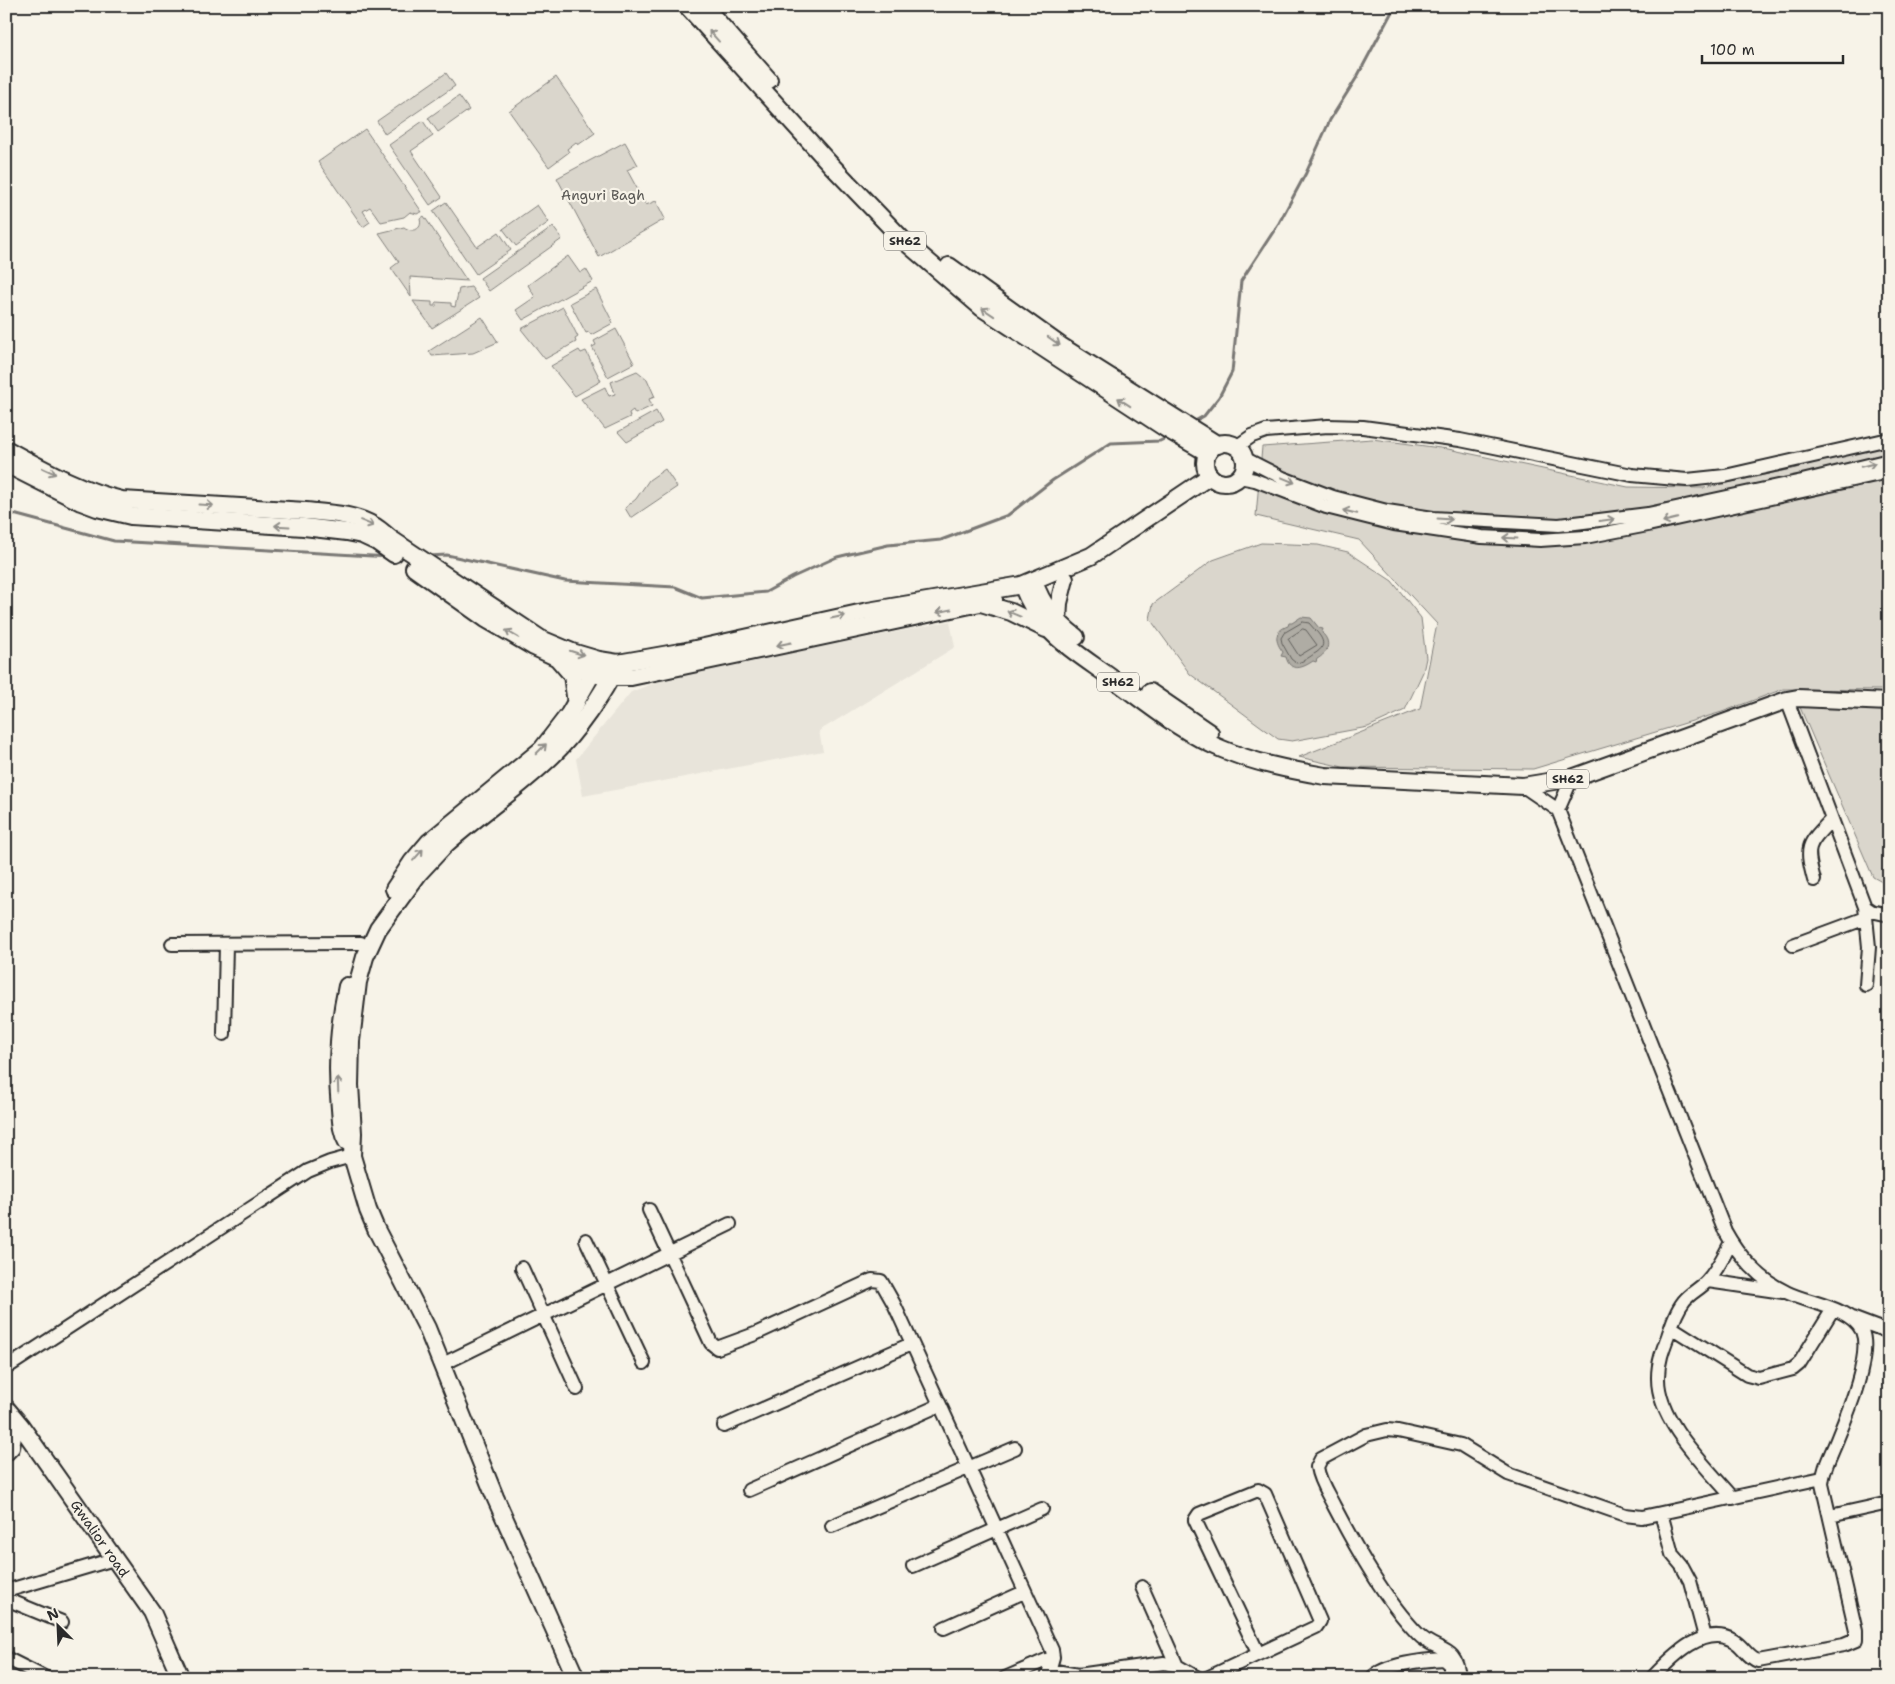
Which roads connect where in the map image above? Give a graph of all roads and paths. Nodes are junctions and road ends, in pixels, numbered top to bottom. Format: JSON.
{"nodes":[{"id":1,"x":687,"y":6,"type":"edge"},
{"id":2,"x":704,"y":6,"type":"edge"},
{"id":3,"x":1167,"y":422,"type":"junction"},
{"id":4,"x":1889,"y":439,"type":"edge"},
{"id":5,"x":6,"y":449,"type":"edge"},
{"id":6,"x":1213,"y":449,"type":"junction"},
{"id":7,"x":1240,"y":453,"type":"junction"},
{"id":8,"x":1889,"y":460,"type":"edge"},
{"id":9,"x":6,"y":464,"type":"edge"},
{"id":10,"x":1889,"y":472,"type":"edge"},
{"id":11,"x":1210,"y":476,"type":"junction"},
{"id":12,"x":1239,"y":477,"type":"junction"},
{"id":13,"x":108,"y":504,"type":"junction"},
{"id":14,"x":1091,"y":556,"type":"junction"},
{"id":15,"x":1065,"y":579,"type":"junction"},
{"id":16,"x":1030,"y":588,"type":"junction"},
{"id":17,"x":470,"y":599,"type":"junction"},
{"id":18,"x":978,"y":603,"type":"junction"},
{"id":19,"x":1053,"y":626,"type":"junction"},
{"id":20,"x":558,"y":659,"type":"junction"},
{"id":21,"x":596,"y":667,"type":"junction"},
{"id":22,"x":614,"y":670,"type":"junction"},
{"id":23,"x":639,"y":675,"type":"junction"},
{"id":24,"x":1787,"y":700,"type":"junction"},
{"id":25,"x":1889,"y":702,"type":"edge"},
{"id":26,"x":576,"y":703,"type":"junction"},
{"id":27,"x":580,"y":722,"type":"junction"},
{"id":28,"x":1572,"y":778,"type":"junction"},
{"id":29,"x":1524,"y":786,"type":"junction"},
{"id":30,"x":1558,"y":810,"type":"junction"},
{"id":31,"x":1831,"y":820,"type":"junction"},
{"id":32,"x":1814,"y":880,"type":"dead end"},
{"id":33,"x":1866,"y":912,"type":"junction"},
{"id":34,"x":1889,"y":915,"type":"edge"},
{"id":35,"x":361,"y":942,"type":"junction"},
{"id":36,"x":172,"y":944,"type":"dead end"},
{"id":37,"x":226,"y":944,"type":"junction"},
{"id":38,"x":1793,"y":945,"type":"dead end"},
{"id":39,"x":1866,"y":985,"type":"dead end"},
{"id":40,"x":224,"y":1034,"type":"dead end"},
{"id":41,"x":351,"y":1152,"type":"junction"},
{"id":42,"x":649,"y":1210,"type":"dead end"},
{"id":43,"x":730,"y":1224,"type":"dead end"},
{"id":44,"x":586,"y":1240,"type":"dead end"},
{"id":45,"x":1731,"y":1242,"type":"junction"},
{"id":46,"x":669,"y":1253,"type":"junction"},
{"id":47,"x":522,"y":1268,"type":"dead end"},
{"id":48,"x":1708,"y":1281,"type":"junction"},
{"id":49,"x":608,"y":1284,"type":"junction"},
{"id":50,"x":1786,"y":1292,"type":"junction"},
{"id":51,"x":1833,"y":1309,"type":"junction"},
{"id":52,"x":544,"y":1315,"type":"junction"},
{"id":53,"x":1848,"y":1317,"type":"junction"},
{"id":54,"x":1671,"y":1327,"type":"junction"},
{"id":55,"x":1889,"y":1332,"type":"edge"},
{"id":56,"x":911,"y":1344,"type":"junction"},
{"id":57,"x":644,"y":1363,"type":"dead end"},
{"id":58,"x":441,"y":1365,"type":"junction"},
{"id":59,"x":6,"y":1368,"type":"edge"},
{"id":60,"x":577,"y":1389,"type":"dead end"},
{"id":61,"x":940,"y":1405,"type":"junction"},
{"id":62,"x":6,"y":1408,"type":"edge"},
{"id":63,"x":21,"y":1426,"type":"junction"},
{"id":64,"x":724,"y":1426,"type":"dead end"},
{"id":65,"x":1015,"y":1448,"type":"dead end"},
{"id":66,"x":6,"y":1455,"type":"edge"},
{"id":67,"x":969,"y":1468,"type":"junction"},
{"id":68,"x":1822,"y":1478,"type":"junction"},
{"id":69,"x":749,"y":1490,"type":"dead end"},
{"id":70,"x":1733,"y":1498,"type":"junction"},
{"id":71,"x":1889,"y":1503,"type":"edge"},
{"id":72,"x":1042,"y":1509,"type":"dead end"},
{"id":73,"x":1661,"y":1513,"type":"junction"},
{"id":74,"x":1830,"y":1516,"type":"junction"},
{"id":75,"x":832,"y":1526,"type":"dead end"},
{"id":76,"x":996,"y":1528,"type":"junction"},
{"id":77,"x":114,"y":1559,"type":"junction"},
{"id":78,"x":913,"y":1566,"type":"dead end"},
{"id":79,"x":1142,"y":1587,"type":"dead end"},
{"id":80,"x":6,"y":1591,"type":"edge"},
{"id":81,"x":1024,"y":1592,"type":"junction"},
{"id":82,"x":6,"y":1599,"type":"edge"},
{"id":83,"x":62,"y":1622,"type":"dead end"},
{"id":84,"x":944,"y":1628,"type":"dead end"},
{"id":85,"x":1705,"y":1637,"type":"junction"},
{"id":86,"x":1258,"y":1653,"type":"junction"},
{"id":87,"x":1053,"y":1657,"type":"junction"},
{"id":88,"x":6,"y":1658,"type":"edge"},
{"id":89,"x":1177,"y":1666,"type":"junction"},
{"id":90,"x":1048,"y":1674,"type":"edge"},
{"id":91,"x":46,"y":1678,"type":"edge"},
{"id":92,"x":181,"y":1678,"type":"edge"},
{"id":93,"x":576,"y":1678,"type":"edge"},
{"id":94,"x":1005,"y":1678,"type":"edge"},
{"id":95,"x":1198,"y":1678,"type":"edge"},
{"id":96,"x":1207,"y":1678,"type":"edge"},
{"id":97,"x":1372,"y":1678,"type":"edge"},
{"id":98,"x":1450,"y":1678,"type":"edge"},
{"id":99,"x":1459,"y":1678,"type":"edge"},
{"id":100,"x":1652,"y":1678,"type":"edge"}],
"edges":[{"from":3,"to":1,"type":"main road","number":"SH62","one_way":true},
{"from":2,"to":3,"type":"main road","number":"SH62","one_way":true},
{"from":3,"to":6,"type":"main road","number":"SH62"},
{"from":4,"to":7,"type":"street"},
{"from":5,"to":13,"type":"main road","one_way":true},
{"from":6,"to":7,"type":"main road"},
{"from":6,"to":11,"type":"main road"},
{"from":7,"to":8,"type":"street","one_way":true},
{"from":7,"to":12,"type":"main road"},
{"from":9,"to":13,"type":"main road"},
{"from":10,"to":12,"type":"street","one_way":true},
{"from":11,"to":12,"type":"main road"},
{"from":11,"to":14,"type":"main road"},
{"from":13,"to":17,"type":"main road"},
{"from":14,"to":15,"type":"main road"},
{"from":14,"to":16,"type":"main road"},
{"from":15,"to":16,"type":"main road"},
{"from":15,"to":19,"type":"main road"},
{"from":16,"to":18,"type":"main road"},
{"from":16,"to":19,"type":"main road","number":"SH62"},
{"from":22,"to":16,"type":"main road","one_way":true},
{"from":20,"to":17,"type":"main road","one_way":true},
{"from":17,"to":21,"type":"main road","one_way":true},
{"from":19,"to":18,"type":"main road","one_way":true},
{"from":18,"to":23,"type":"main road","one_way":true},
{"from":19,"to":29,"type":"main road","number":"SH62"},
{"from":20,"to":21,"type":"main road"},
{"from":20,"to":26,"type":"main road"},
{"from":21,"to":22,"type":"main road"},
{"from":21,"to":26,"type":"main road"},
{"from":22,"to":23,"type":"main road"},
{"from":22,"to":27,"type":"main road"},
{"from":23,"to":27,"type":"main road"},
{"from":24,"to":25,"type":"main road","number":"SH62"},
{"from":24,"to":28,"type":"main road","number":"SH62"},
{"from":24,"to":31,"type":"street"},
{"from":35,"to":26,"type":"main road","one_way":true},
{"from":27,"to":41,"type":"main road"},
{"from":28,"to":29,"type":"main road","number":"SH62"},
{"from":28,"to":30,"type":"street"},
{"from":29,"to":30,"type":"street"},
{"from":30,"to":45,"type":"street"},
{"from":31,"to":32,"type":"street"},
{"from":31,"to":33,"type":"street"},
{"from":33,"to":34,"type":"street"},
{"from":33,"to":38,"type":"street"},
{"from":33,"to":39,"type":"street"},
{"from":35,"to":37,"type":"street"},
{"from":41,"to":35,"type":"main road","one_way":true},
{"from":36,"to":37,"type":"street"},
{"from":37,"to":40,"type":"street"},
{"from":41,"to":58,"type":"main road"},
{"from":41,"to":59,"type":"street"},
{"from":42,"to":46,"type":"street"},
{"from":43,"to":46,"type":"street"},
{"from":44,"to":49,"type":"street"},
{"from":45,"to":48,"type":"street"},
{"from":45,"to":50,"type":"street"},
{"from":46,"to":49,"type":"street"},
{"from":46,"to":56,"type":"street"},
{"from":47,"to":52,"type":"street"},
{"from":48,"to":50,"type":"street"},
{"from":48,"to":54,"type":"street"},
{"from":49,"to":52,"type":"street"},
{"from":49,"to":57,"type":"street"},
{"from":50,"to":51,"type":"street"},
{"from":51,"to":53,"type":"street"},
{"from":51,"to":54,"type":"street"},
{"from":52,"to":58,"type":"street"},
{"from":52,"to":60,"type":"street"},
{"from":53,"to":55,"type":"street"},
{"from":53,"to":68,"type":"street"},
{"from":54,"to":70,"type":"street"},
{"from":56,"to":61,"type":"street"},
{"from":56,"to":64,"type":"street"},
{"from":58,"to":93,"type":"main road"},
{"from":61,"to":67,"type":"street"},
{"from":61,"to":69,"type":"street"},
{"from":62,"to":63,"type":"main road","name":"Gwalior road"},
{"from":63,"to":66,"type":"street"},
{"from":63,"to":77,"type":"main road","name":"Gwalior road"},
{"from":65,"to":67,"type":"street"},
{"from":67,"to":75,"type":"street"},
{"from":67,"to":76,"type":"street"},
{"from":68,"to":70,"type":"street"},
{"from":68,"to":74,"type":"street"},
{"from":70,"to":73,"type":"street"},
{"from":71,"to":74,"type":"street"},
{"from":72,"to":76,"type":"street"},
{"from":73,"to":85,"type":"street"},
{"from":73,"to":99,"type":"street"},
{"from":74,"to":85,"type":"street"},
{"from":76,"to":78,"type":"street"},
{"from":76,"to":81,"type":"street"},
{"from":77,"to":80,"type":"street"},
{"from":77,"to":92,"type":"main road","name":"Gwalior road"},
{"from":79,"to":89,"type":"street"},
{"from":81,"to":84,"type":"street"},
{"from":81,"to":87,"type":"street"},
{"from":82,"to":83,"type":"street"},
{"from":85,"to":100,"type":"street"},
{"from":86,"to":86,"type":"street"},
{"from":86,"to":96,"type":"street"},
{"from":87,"to":90,"type":"street"},
{"from":87,"to":94,"type":"street"},
{"from":88,"to":91,"type":"street"},
{"from":89,"to":90,"type":"street"},
{"from":89,"to":95,"type":"street"},
{"from":97,"to":98,"type":"street"}]}
